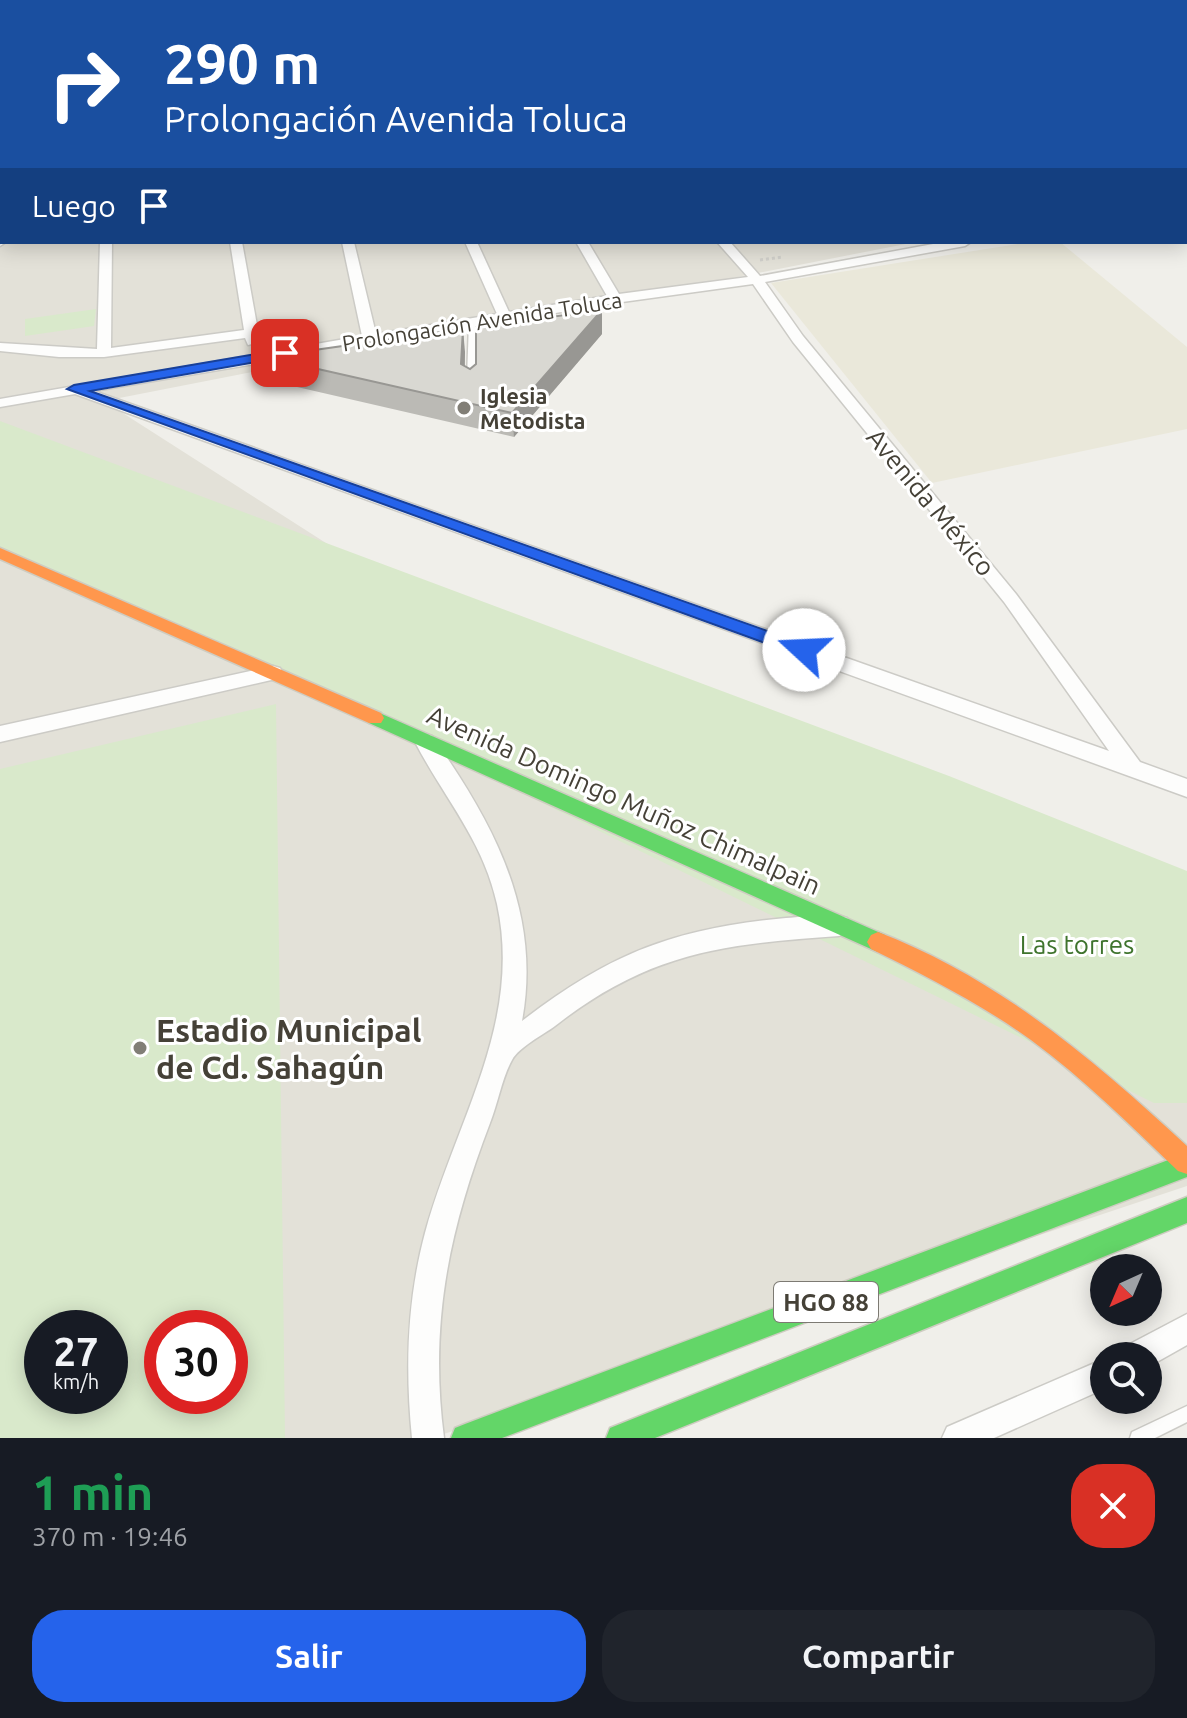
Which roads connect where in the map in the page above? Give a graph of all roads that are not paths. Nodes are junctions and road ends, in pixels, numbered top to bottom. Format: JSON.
{"nodes":[{"id":1,"x":106,"y":244,"type":"edge"},
{"id":2,"x":236,"y":244,"type":"edge"},
{"id":3,"x":349,"y":244,"type":"edge"},
{"id":4,"x":472,"y":244,"type":"edge"},
{"id":5,"x":583,"y":244,"type":"edge"},
{"id":6,"x":725,"y":244,"type":"edge"},
{"id":7,"x":954,"y":244,"type":"edge"},
{"id":8,"x":757,"y":280,"type":"junction"},
{"id":9,"x":615,"y":299,"type":"junction"},
{"id":10,"x":505,"y":318,"type":"junction"},
{"id":11,"x":472,"y":323,"type":"junction"},
{"id":12,"x":250,"y":333,"type":"junction"},
{"id":13,"x":370,"y":340,"type":"junction"},
{"id":14,"x":0,"y":347,"type":"edge"},
{"id":15,"x":104,"y":353,"type":"junction"},
{"id":16,"x":257,"y":358,"type":"junction"},
{"id":17,"x":471,"y":388,"type":"edge"},
{"id":18,"x":74,"y":389,"type":"junction"},
{"id":19,"x":0,"y":403,"type":"edge"},
{"id":20,"x":0,"y":553,"type":"edge"},
{"id":21,"x":273,"y":673,"type":"junction"},
{"id":22,"x":0,"y":734,"type":"edge"},
{"id":23,"x":425,"y":742,"type":"junction"},
{"id":24,"x":1132,"y":768,"type":"junction"},
{"id":25,"x":1187,"y":788,"type":"edge"},
{"id":26,"x":844,"y":925,"type":"junction"},
{"id":27,"x":506,"y":1048,"type":"junction"},
{"id":28,"x":1187,"y":1164,"type":"edge"},
{"id":29,"x":1187,"y":1210,"type":"edge"},
{"id":30,"x":1187,"y":1329,"type":"edge"},
{"id":31,"x":1162,"y":1343,"type":"edge"},
{"id":32,"x":1090,"y":1380,"type":"edge"},
{"id":33,"x":1187,"y":1414,"type":"edge"},
{"id":34,"x":428,"y":1438,"type":"edge"},
{"id":35,"x":465,"y":1438,"type":"edge"},
{"id":36,"x":620,"y":1438,"type":"edge"},
{"id":37,"x":958,"y":1438,"type":"edge"},
{"id":38,"x":1138,"y":1438,"type":"edge"}],
"edges":[{"from":1,"to":15,"type":"street"},
{"from":2,"to":12,"type":"street"},
{"from":3,"to":13,"type":"street"},
{"from":4,"to":10,"type":"street"},
{"from":5,"to":9,"type":"street"},
{"from":6,"to":8,"type":"street","name":"Avenida México"},
{"from":7,"to":8,"type":"street","name":"Prolongación Avenida Toluca"},
{"from":8,"to":9,"type":"street","name":"Prolongación Avenida Toluca"},
{"from":8,"to":24,"type":"street","name":"Avenida México"},
{"from":9,"to":10,"type":"street","name":"Prolongación Avenida Toluca"},
{"from":10,"to":11,"type":"street","name":"Prolongación Avenida Toluca"},
{"from":11,"to":13,"type":"street","name":"Prolongación Avenida Toluca"},
{"from":11,"to":17,"type":"lane"},
{"from":12,"to":15,"type":"street"},
{"from":12,"to":16,"type":"street"},
{"from":13,"to":16,"type":"street","name":"Prolongación Avenida Toluca"},
{"from":14,"to":15,"type":"street"},
{"from":16,"to":18,"type":"street","name":"Prolongación Avenida Toluca"},
{"from":18,"to":19,"type":"street","name":"Prolongación Avenida Toluca"},
{"from":18,"to":24,"type":"street"},
{"from":20,"to":21,"type":"street","name":"Avenida Domingo Muñoz Chimalpain"},
{"from":21,"to":22,"type":"street"},
{"from":21,"to":23,"type":"street","name":"Avenida Domingo Muñoz Chimalpain"},
{"from":23,"to":26,"type":"street","name":"Avenida Domingo Muñoz Chimalpain"},
{"from":23,"to":27,"type":"street"},
{"from":24,"to":25,"type":"street"},
{"from":26,"to":27,"type":"street"},
{"from":26,"to":28,"type":"street","name":"Avenida Domingo Muñoz Chimalpain"},
{"from":27,"to":34,"type":"street"},
{"from":28,"to":35,"type":"street","number":"HGO 88"},
{"from":29,"to":36,"type":"street","number":"HGO 88"},
{"from":30,"to":31,"type":"street"},
{"from":32,"to":37,"type":"street"},
{"from":33,"to":38,"type":"lane"}]}
